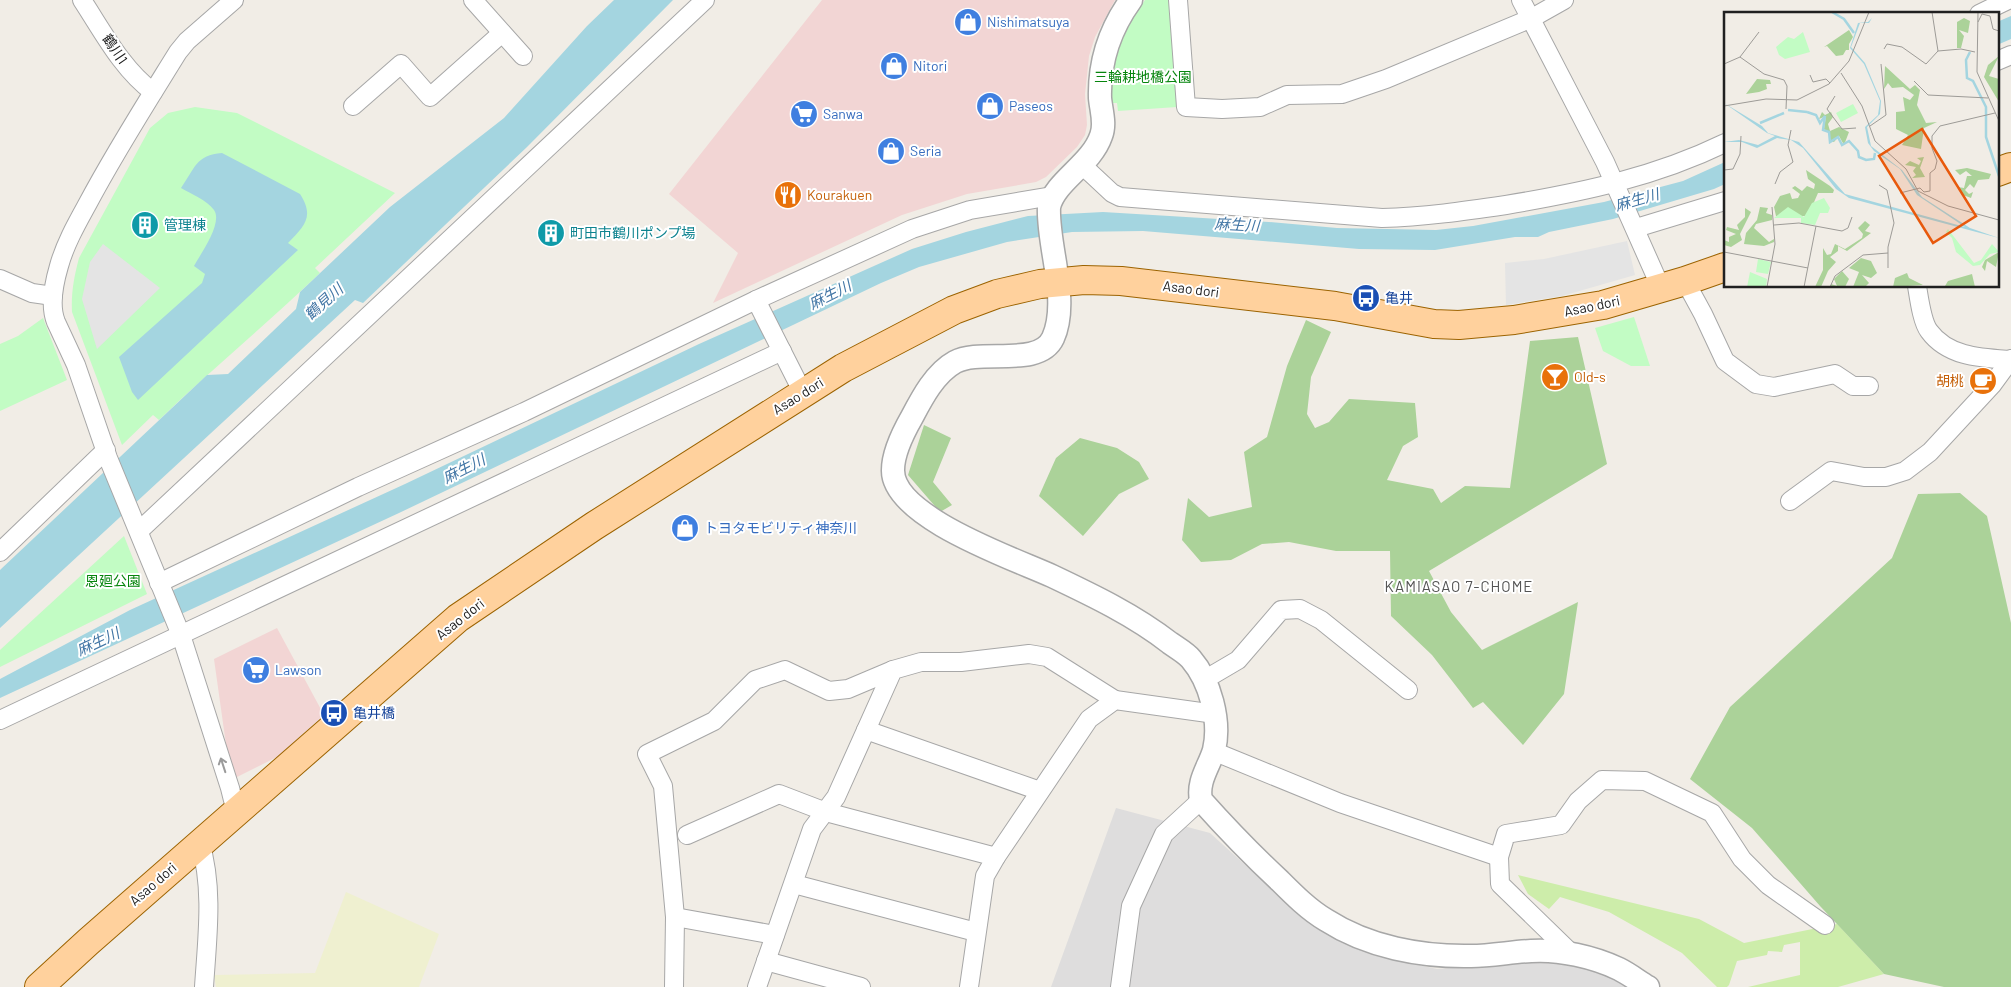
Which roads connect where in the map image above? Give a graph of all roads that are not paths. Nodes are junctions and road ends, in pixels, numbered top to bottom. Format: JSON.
{"nodes":[{"id":1,"x":82,"y":0,"type":"edge"},
{"id":2,"x":234,"y":0,"type":"edge"},
{"id":3,"x":473,"y":0,"type":"edge"},
{"id":4,"x":705,"y":0,"type":"edge"},
{"id":5,"x":1131,"y":0,"type":"edge"},
{"id":6,"x":1178,"y":0,"type":"edge"},
{"id":7,"x":1521,"y":0,"type":"edge"},
{"id":8,"x":1564,"y":0,"type":"edge"},
{"id":9,"x":2008,"y":0,"type":"edge"},
{"id":10,"x":1983,"y":12,"type":"edge"},
{"id":11,"x":1532,"y":18,"type":"junction"},
{"id":12,"x":502,"y":32,"type":"junction"},
{"id":13,"x":523,"y":56,"type":"dead end"},
{"id":14,"x":2011,"y":56,"type":"edge"},
{"id":15,"x":1998,"y":61,"type":"edge"},
{"id":16,"x":153,"y":92,"type":"junction"},
{"id":17,"x":353,"y":106,"type":"dead end"},
{"id":18,"x":1724,"y":143,"type":"edge"},
{"id":19,"x":1082,"y":166,"type":"junction"},
{"id":20,"x":2011,"y":167,"type":"edge"},
{"id":21,"x":1998,"y":172,"type":"edge"},
{"id":22,"x":1617,"y":187,"type":"junction"},
{"id":23,"x":1051,"y":198,"type":"junction"},
{"id":24,"x":1724,"y":201,"type":"edge"},
{"id":25,"x":1634,"y":225,"type":"junction"},
{"id":26,"x":1724,"y":267,"type":"edge"},
{"id":27,"x":0,"y":279,"type":"edge"},
{"id":28,"x":1057,"y":282,"type":"junction"},
{"id":29,"x":1673,"y":285,"type":"junction"},
{"id":30,"x":1918,"y":288,"type":"edge"},
{"id":31,"x":53,"y":296,"type":"junction"},
{"id":32,"x":759,"y":305,"type":"junction"},
{"id":33,"x":779,"y":345,"type":"junction"},
{"id":34,"x":2010,"y":360,"type":"edge"},
{"id":35,"x":1869,"y":386,"type":"dead end"},
{"id":36,"x":803,"y":393,"type":"junction"},
{"id":37,"x":107,"y":454,"type":"junction"},
{"id":38,"x":1790,"y":501,"type":"dead end"},
{"id":39,"x":138,"y":528,"type":"junction"},
{"id":40,"x":0,"y":552,"type":"edge"},
{"id":41,"x":160,"y":586,"type":"junction"},
{"id":42,"x":179,"y":632,"type":"junction"},
{"id":43,"x":893,"y":670,"type":"junction"},
{"id":44,"x":1204,"y":680,"type":"junction"},
{"id":45,"x":1408,"y":690,"type":"dead end"},
{"id":46,"x":1115,"y":700,"type":"junction"},
{"id":47,"x":1215,"y":714,"type":"junction"},
{"id":48,"x":0,"y":720,"type":"edge"},
{"id":49,"x":866,"y":730,"type":"junction"},
{"id":50,"x":1214,"y":751,"type":"junction"},
{"id":51,"x":1040,"y":791,"type":"junction"},
{"id":52,"x":1201,"y":800,"type":"junction"},
{"id":53,"x":236,"y":812,"type":"junction"},
{"id":54,"x":826,"y":812,"type":"junction"},
{"id":55,"x":687,"y":835,"type":"dead end"},
{"id":56,"x":200,"y":843,"type":"junction"},
{"id":57,"x":996,"y":856,"type":"junction"},
{"id":58,"x":1499,"y":857,"type":"junction"},
{"id":59,"x":794,"y":884,"type":"junction"},
{"id":60,"x":675,"y":917,"type":"junction"},
{"id":61,"x":1825,"y":925,"type":"dead end"},
{"id":62,"x":976,"y":932,"type":"junction"},
{"id":63,"x":775,"y":935,"type":"junction"},
{"id":64,"x":1574,"y":956,"type":"junction"},
{"id":65,"x":766,"y":961,"type":"junction"},
{"id":66,"x":39,"y":987,"type":"edge"},
{"id":67,"x":204,"y":987,"type":"edge"},
{"id":68,"x":674,"y":987,"type":"edge"},
{"id":69,"x":757,"y":987,"type":"edge"},
{"id":70,"x":861,"y":987,"type":"edge"},
{"id":71,"x":969,"y":987,"type":"edge"},
{"id":72,"x":1120,"y":987,"type":"edge"},
{"id":73,"x":1648,"y":987,"type":"edge"}],
"edges":[{"from":1,"to":16,"type":"street","name":"鶴川1"},
{"from":2,"to":16,"type":"street"},
{"from":3,"to":12,"type":"street"},
{"from":4,"to":39,"type":"street"},
{"from":5,"to":19,"type":"street"},
{"from":6,"to":11,"type":"street"},
{"from":7,"to":11,"type":"street"},
{"from":8,"to":11,"type":"street"},
{"from":9,"to":10,"type":"street"},
{"from":11,"to":22,"type":"street"},
{"from":12,"to":13,"type":"street"},
{"from":12,"to":17,"type":"street"},
{"from":14,"to":15,"type":"street"},
{"from":16,"to":31,"type":"street"},
{"from":18,"to":22,"type":"street"},
{"from":19,"to":22,"type":"street"},
{"from":19,"to":23,"type":"street"},
{"from":20,"to":21,"type":"main road"},
{"from":22,"to":25,"type":"street"},
{"from":23,"to":28,"type":"street"},
{"from":23,"to":32,"type":"street"},
{"from":24,"to":25,"type":"street"},
{"from":25,"to":29,"type":"street"},
{"from":26,"to":29,"type":"main road","name":"Asao dori"},
{"from":27,"to":31,"type":"street"},
{"from":28,"to":29,"type":"main road","name":"Asao dori"},
{"from":28,"to":36,"type":"main road","name":"Asao dori"},
{"from":28,"to":44,"type":"street"},
{"from":29,"to":35,"type":"street"},
{"from":30,"to":34,"type":"street"},
{"from":31,"to":37,"type":"street"},
{"from":32,"to":33,"type":"street"},
{"from":32,"to":41,"type":"street"},
{"from":33,"to":36,"type":"street"},
{"from":33,"to":42,"type":"street"},
{"from":34,"to":38,"type":"street"},
{"from":36,"to":53,"type":"main road","name":"Asao dori"},
{"from":37,"to":39,"type":"street"},
{"from":37,"to":40,"type":"street"},
{"from":39,"to":41,"type":"street"},
{"from":41,"to":42,"type":"street"},
{"from":42,"to":48,"type":"street"},
{"from":53,"to":42,"type":"street","one_way":true},
{"from":43,"to":46,"type":"street"},
{"from":43,"to":49,"type":"street"},
{"from":43,"to":60,"type":"street"},
{"from":44,"to":45,"type":"street"},
{"from":44,"to":47,"type":"street"},
{"from":46,"to":47,"type":"street"},
{"from":46,"to":51,"type":"street"},
{"from":47,"to":50,"type":"street"},
{"from":49,"to":51,"type":"street"},
{"from":49,"to":54,"type":"street"},
{"from":50,"to":52,"type":"street"},
{"from":50,"to":58,"type":"street"},
{"from":51,"to":57,"type":"street"},
{"from":52,"to":64,"type":"street"},
{"from":52,"to":72,"type":"street"},
{"from":53,"to":56,"type":"main road","name":"Asao dori"},
{"from":54,"to":55,"type":"street"},
{"from":54,"to":57,"type":"street"},
{"from":54,"to":59,"type":"street"},
{"from":56,"to":66,"type":"main road","name":"Asao dori"},
{"from":56,"to":67,"type":"street"},
{"from":57,"to":62,"type":"street"},
{"from":58,"to":61,"type":"street"},
{"from":58,"to":64,"type":"street"},
{"from":59,"to":62,"type":"street"},
{"from":59,"to":63,"type":"street"},
{"from":60,"to":63,"type":"street"},
{"from":60,"to":68,"type":"street"},
{"from":62,"to":71,"type":"street"},
{"from":63,"to":65,"type":"street"},
{"from":64,"to":73,"type":"street"},
{"from":65,"to":69,"type":"street"},
{"from":65,"to":70,"type":"street"}]}
